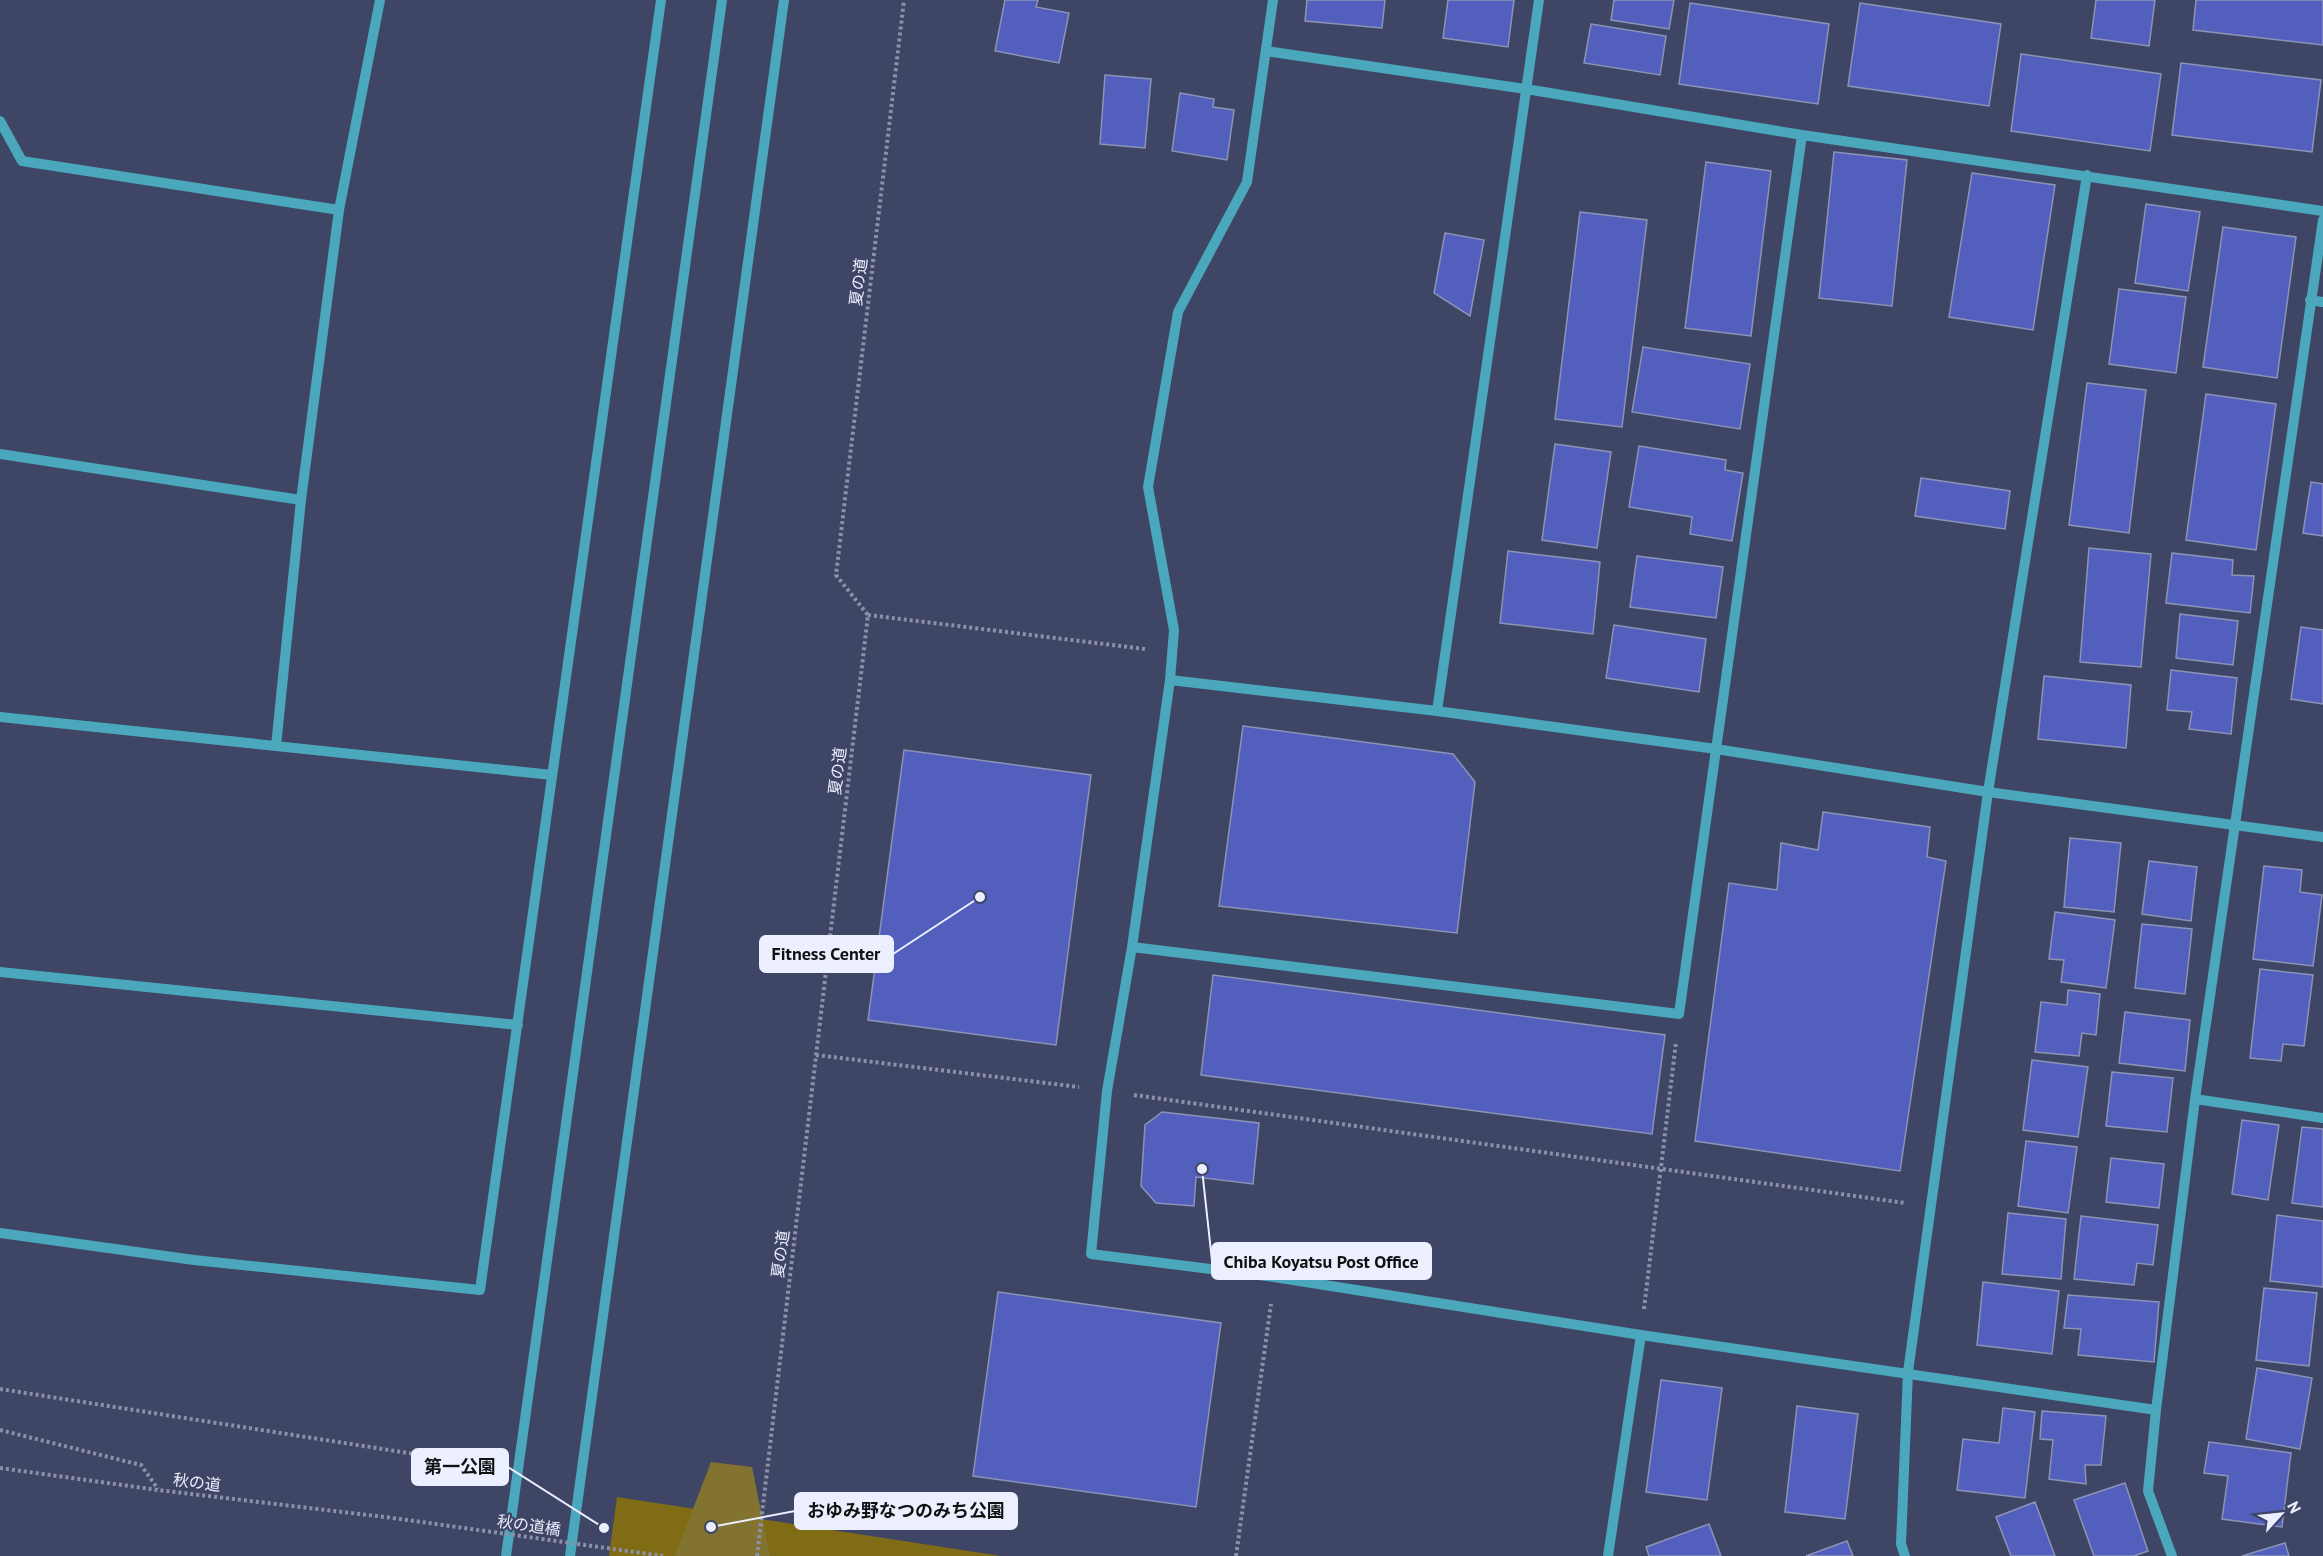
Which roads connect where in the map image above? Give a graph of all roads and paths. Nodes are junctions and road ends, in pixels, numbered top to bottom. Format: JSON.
{"nodes":[{"id":1,"x":380,"y":0,"type":"edge"},
{"id":2,"x":661,"y":0,"type":"edge"},
{"id":3,"x":722,"y":0,"type":"edge"},
{"id":4,"x":784,"y":0,"type":"edge"},
{"id":5,"x":904,"y":0,"type":"edge"},
{"id":6,"x":1273,"y":0,"type":"edge"},
{"id":7,"x":1539,"y":0,"type":"edge"},
{"id":8,"x":1266,"y":51,"type":"junction"},
{"id":9,"x":1526,"y":89,"type":"junction"},
{"id":10,"x":0,"y":121,"type":"edge"},
{"id":11,"x":1802,"y":135,"type":"junction"},
{"id":12,"x":2087,"y":175,"type":"junction"},
{"id":13,"x":339,"y":210,"type":"junction"},
{"id":14,"x":2323,"y":210,"type":"edge"},
{"id":15,"x":2323,"y":220,"type":"edge"},
{"id":16,"x":2310,"y":300,"type":"junction"},
{"id":17,"x":2323,"y":302,"type":"edge"},
{"id":18,"x":0,"y":454,"type":"edge"},
{"id":19,"x":301,"y":500,"type":"junction"},
{"id":20,"x":868,"y":615,"type":"junction"},
{"id":21,"x":1172,"y":652,"type":"junction"},
{"id":22,"x":1170,"y":680,"type":"junction"},
{"id":23,"x":1437,"y":711,"type":"junction"},
{"id":24,"x":0,"y":717,"type":"edge"},
{"id":25,"x":276,"y":746,"type":"junction"},
{"id":26,"x":1716,"y":749,"type":"junction"},
{"id":27,"x":552,"y":775,"type":"junction"},
{"id":28,"x":1988,"y":792,"type":"junction"},
{"id":29,"x":2234,"y":825,"type":"junction"},
{"id":30,"x":2323,"y":837,"type":"edge"},
{"id":31,"x":1132,"y":947,"type":"junction"},
{"id":32,"x":0,"y":972,"type":"edge"},
{"id":33,"x":1679,"y":1014,"type":"junction"},
{"id":34,"x":518,"y":1025,"type":"junction"},
{"id":35,"x":816,"y":1054,"type":"junction"},
{"id":36,"x":1107,"y":1091,"type":"junction"},
{"id":37,"x":2195,"y":1099,"type":"junction"},
{"id":38,"x":2323,"y":1118,"type":"edge"},
{"id":39,"x":1661,"y":1168,"type":"junction"},
{"id":40,"x":1932,"y":1207,"type":"junction"},
{"id":41,"x":0,"y":1233,"type":"edge"},
{"id":42,"x":1274,"y":1277,"type":"junction"},
{"id":43,"x":1641,"y":1335,"type":"junction"},
{"id":44,"x":1908,"y":1372,"type":"junction"},
{"id":45,"x":0,"y":1389,"type":"edge"},
{"id":46,"x":2156,"y":1410,"type":"junction"},
{"id":47,"x":0,"y":1430,"type":"edge"},
{"id":48,"x":0,"y":1468,"type":"edge"},
{"id":49,"x":518,"y":1471,"type":"junction"},
{"id":50,"x":158,"y":1490,"type":"junction"},
{"id":51,"x":393,"y":1518,"type":"joint"},
{"id":52,"x":506,"y":1556,"type":"edge"},
{"id":53,"x":570,"y":1556,"type":"edge"},
{"id":54,"x":663,"y":1556,"type":"edge"},
{"id":55,"x":757,"y":1556,"type":"edge"},
{"id":56,"x":1236,"y":1556,"type":"edge"},
{"id":57,"x":1608,"y":1556,"type":"edge"},
{"id":58,"x":1905,"y":1556,"type":"edge"},
{"id":59,"x":2172,"y":1556,"type":"edge"}],
"edges":[{"from":1,"to":13,"type":"street"},
{"from":2,"to":27,"type":"street"},
{"from":3,"to":49,"type":"street"},
{"from":4,"to":53,"type":"street"},
{"from":5,"to":20,"type":"path","name":"夏の道"},
{"from":6,"to":8,"type":"street"},
{"from":7,"to":9,"type":"street"},
{"from":8,"to":9,"type":"street"},
{"from":8,"to":21,"type":"street"},
{"from":9,"to":11,"type":"street"},
{"from":9,"to":23,"type":"street"},
{"from":10,"to":13,"type":"street"},
{"from":11,"to":12,"type":"street"},
{"from":11,"to":26,"type":"street"},
{"from":12,"to":14,"type":"street"},
{"from":12,"to":28,"type":"street"},
{"from":13,"to":19,"type":"street"},
{"from":15,"to":16,"type":"street"},
{"from":16,"to":17,"type":"street"},
{"from":16,"to":29,"type":"street"},
{"from":18,"to":19,"type":"street"},
{"from":19,"to":25,"type":"street"},
{"from":20,"to":21,"type":"path"},
{"from":20,"to":35,"type":"path","name":"夏の道"},
{"from":21,"to":22,"type":"street"},
{"from":22,"to":23,"type":"street"},
{"from":22,"to":31,"type":"street"},
{"from":23,"to":26,"type":"street"},
{"from":24,"to":25,"type":"street"},
{"from":25,"to":27,"type":"street"},
{"from":26,"to":28,"type":"street"},
{"from":26,"to":33,"type":"street"},
{"from":27,"to":34,"type":"street"},
{"from":28,"to":29,"type":"street"},
{"from":28,"to":40,"type":"street"},
{"from":29,"to":30,"type":"street"},
{"from":29,"to":37,"type":"street"},
{"from":31,"to":33,"type":"street"},
{"from":31,"to":36,"type":"street"},
{"from":32,"to":34,"type":"street"},
{"from":33,"to":39,"type":"path"},
{"from":34,"to":41,"type":"street"},
{"from":35,"to":36,"type":"path"},
{"from":35,"to":55,"type":"path","name":"夏の道"},
{"from":36,"to":39,"type":"path"},
{"from":36,"to":42,"type":"street"},
{"from":37,"to":38,"type":"street"},
{"from":37,"to":46,"type":"street"},
{"from":39,"to":40,"type":"path"},
{"from":39,"to":43,"type":"path"},
{"from":40,"to":44,"type":"street"},
{"from":42,"to":43,"type":"street"},
{"from":42,"to":56,"type":"path"},
{"from":43,"to":44,"type":"street"},
{"from":43,"to":57,"type":"street"},
{"from":44,"to":46,"type":"street"},
{"from":44,"to":58,"type":"street"},
{"from":45,"to":49,"type":"path"},
{"from":46,"to":59,"type":"street"},
{"from":47,"to":50,"type":"path"},
{"from":48,"to":50,"type":"path","name":"秋の道"},
{"from":49,"to":52,"type":"street"},
{"from":50,"to":51,"type":"path","name":"秋の道"},
{"from":51,"to":54,"type":"path","name":"秋の道橋","bridge":true}]}
